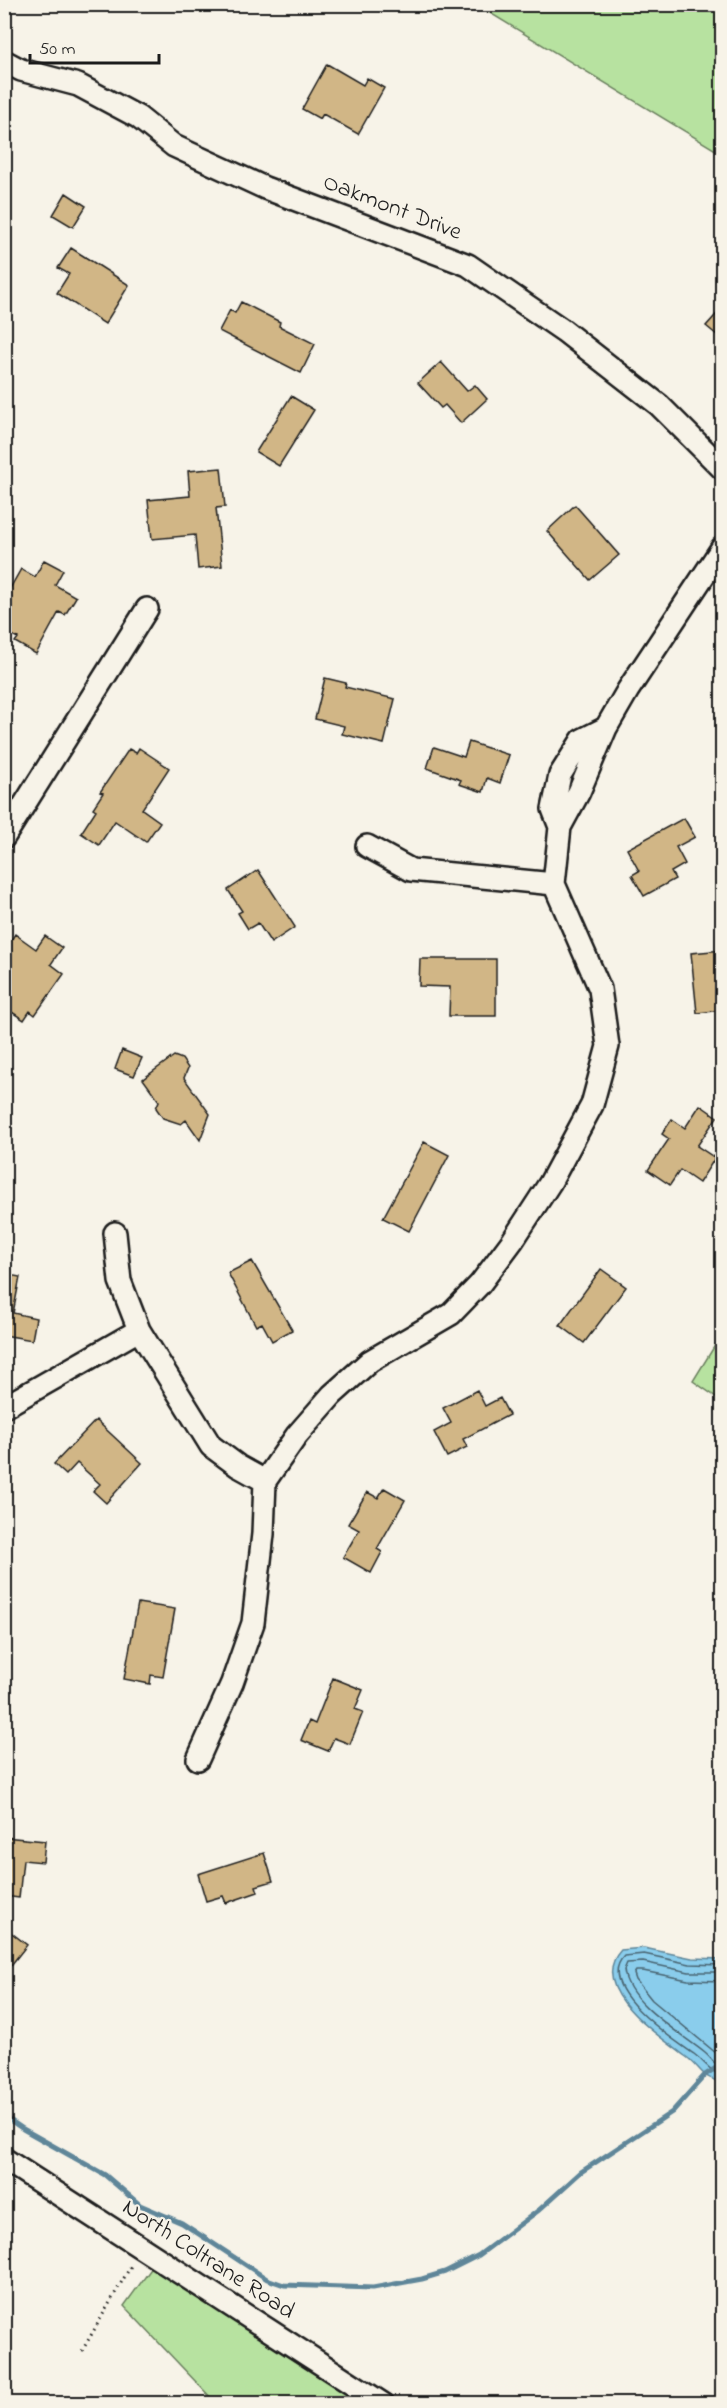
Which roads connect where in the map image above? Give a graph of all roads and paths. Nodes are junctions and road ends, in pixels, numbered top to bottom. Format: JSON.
{"nodes":[{"id":1,"x":4,"y":61,"type":"edge"},
{"id":2,"x":723,"y":468,"type":"edge"},
{"id":3,"x":723,"y":548,"type":"edge"},
{"id":4,"x":147,"y":609,"type":"dead end"},
{"id":5,"x":4,"y":837,"type":"edge"},
{"id":6,"x":367,"y":846,"type":"dead end"},
{"id":7,"x":554,"y":884,"type":"junction"},
{"id":8,"x":115,"y":1233,"type":"dead end"},
{"id":9,"x":138,"y":1330,"type":"junction"},
{"id":10,"x":4,"y":1407,"type":"edge"},
{"id":11,"x":265,"y":1480,"type":"junction"},
{"id":12,"x":198,"y":1759,"type":"dead end"},
{"id":13,"x":4,"y":2159,"type":"edge"},
{"id":14,"x":142,"y":2247,"type":"junction"},
{"id":15,"x":82,"y":2351,"type":"dead end"},
{"id":16,"x":383,"y":2403,"type":"edge"}],
"edges":[{"from":1,"to":2,"type":"street","name":"Oakmont Drive"},
{"from":3,"to":7,"type":"street"},
{"from":4,"to":5,"type":"street"},
{"from":6,"to":7,"type":"street"},
{"from":7,"to":11,"type":"street"},
{"from":8,"to":9,"type":"street"},
{"from":9,"to":10,"type":"street"},
{"from":9,"to":11,"type":"street"},
{"from":11,"to":12,"type":"street"},
{"from":13,"to":14,"type":"street","name":"North Coltrane Road"},
{"from":14,"to":15,"type":"path"},
{"from":14,"to":16,"type":"street","name":"North Coltrane Road"}]}
